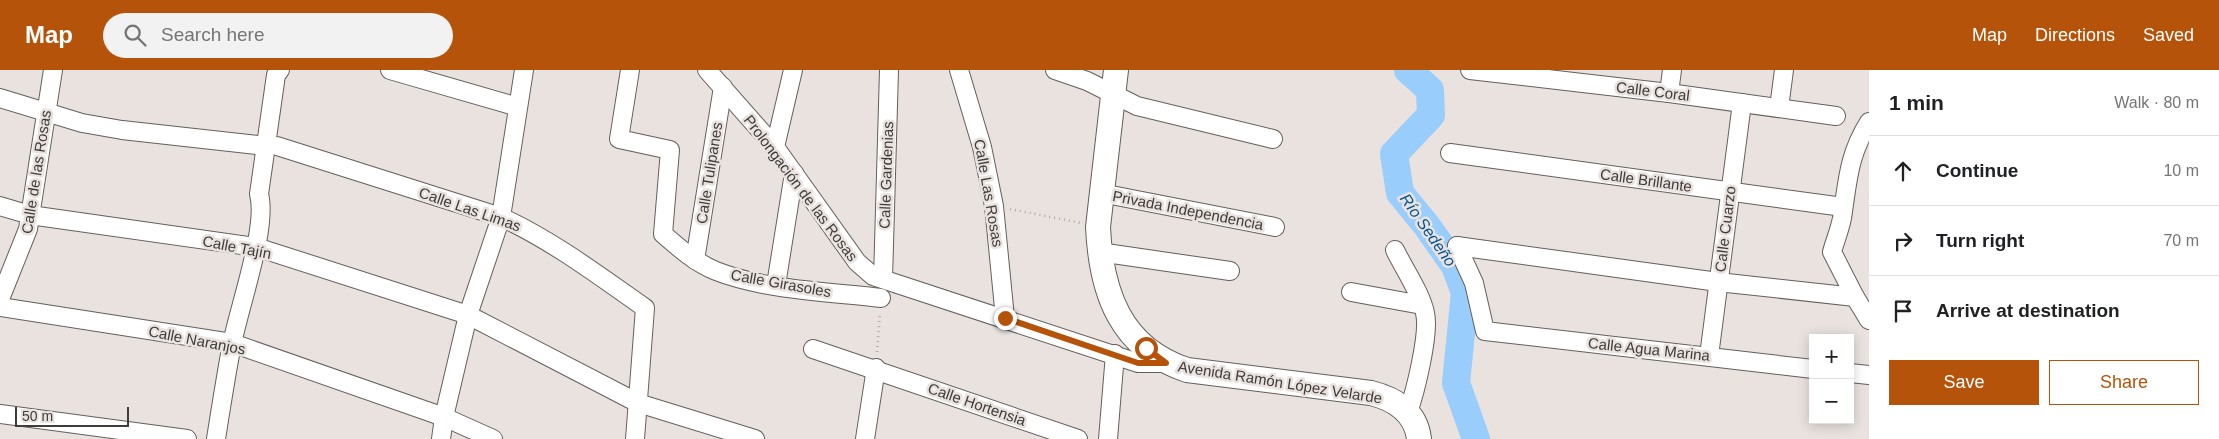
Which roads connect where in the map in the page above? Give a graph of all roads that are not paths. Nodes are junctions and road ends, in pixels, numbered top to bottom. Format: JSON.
{"nodes":[{"id":1,"x":53,"y":70,"type":"edge"},
{"id":2,"x":280,"y":70,"type":"edge"},
{"id":3,"x":284,"y":70,"type":"edge"},
{"id":4,"x":390,"y":70,"type":"edge"},
{"id":5,"x":524,"y":70,"type":"edge"},
{"id":6,"x":630,"y":70,"type":"edge"},
{"id":7,"x":792,"y":70,"type":"edge"},
{"id":8,"x":889,"y":70,"type":"edge"},
{"id":9,"x":959,"y":70,"type":"edge"},
{"id":10,"x":1056,"y":70,"type":"edge"},
{"id":11,"x":1116,"y":70,"type":"edge"},
{"id":12,"x":1470,"y":70,"type":"edge"},
{"id":13,"x":1672,"y":70,"type":"edge"},
{"id":14,"x":1784,"y":70,"type":"edge"},
{"id":15,"x":710,"y":71,"type":"edge"},
{"id":16,"x":723,"y":87,"type":"junction"},
{"id":17,"x":1669,"y":93,"type":"junction"},
{"id":18,"x":1112,"y":94,"type":"junction"},
{"id":19,"x":0,"y":98,"type":"edge"},
{"id":20,"x":1742,"y":103,"type":"junction"},
{"id":21,"x":518,"y":107,"type":"junction"},
{"id":22,"x":1779,"y":108,"type":"junction"},
{"id":23,"x":45,"y":113,"type":"junction"},
{"id":24,"x":1836,"y":116,"type":"dead end"},
{"id":25,"x":1869,"y":122,"type":"edge"},
{"id":26,"x":1273,"y":138,"type":"dead end"},
{"id":27,"x":271,"y":146,"type":"junction"},
{"id":28,"x":775,"y":147,"type":"junction"},
{"id":29,"x":1450,"y":153,"type":"dead end"},
{"id":30,"x":794,"y":173,"type":"junction"},
{"id":31,"x":1729,"y":192,"type":"junction"},
{"id":32,"x":1101,"y":193,"type":"junction"},
{"id":33,"x":0,"y":206,"type":"edge"},
{"id":34,"x":1843,"y":207,"type":"junction"},
{"id":35,"x":30,"y":215,"type":"junction"},
{"id":36,"x":501,"y":217,"type":"junction"},
{"id":37,"x":1275,"y":227,"type":"dead end"},
{"id":38,"x":256,"y":247,"type":"junction"},
{"id":39,"x":1395,"y":250,"type":"dead end"},
{"id":40,"x":1099,"y":252,"type":"junction"},
{"id":41,"x":695,"y":260,"type":"junction"},
{"id":42,"x":1230,"y":271,"type":"dead end"},
{"id":43,"x":883,"y":279,"type":"junction"},
{"id":44,"x":1718,"y":282,"type":"junction"},
{"id":45,"x":776,"y":285,"type":"junction"},
{"id":46,"x":1350,"y":292,"type":"dead end"},
{"id":47,"x":1855,"y":297,"type":"junction"},
{"id":48,"x":881,"y":298,"type":"road end"},
{"id":49,"x":0,"y":300,"type":"edge"},
{"id":50,"x":1422,"y":305,"type":"junction"},
{"id":51,"x":0,"y":307,"type":"edge"},
{"id":52,"x":468,"y":315,"type":"junction"},
{"id":53,"x":1005,"y":318,"type":"junction"},
{"id":54,"x":1869,"y":320,"type":"edge"},
{"id":55,"x":232,"y":343,"type":"junction"},
{"id":56,"x":814,"y":349,"type":"dead end"},
{"id":57,"x":1115,"y":354,"type":"junction"},
{"id":58,"x":1710,"y":356,"type":"junction"},
{"id":59,"x":1166,"y":363,"type":"junction"},
{"id":60,"x":876,"y":368,"type":"junction"},
{"id":61,"x":1809,"y":368,"type":"edge"},
{"id":62,"x":1854,"y":373,"type":"edge"},
{"id":63,"x":1869,"y":375,"type":"edge"},
{"id":64,"x":638,"y":402,"type":"junction"},
{"id":65,"x":1408,"y":412,"type":"junction"},
{"id":66,"x":0,"y":414,"type":"edge"},
{"id":67,"x":444,"y":417,"type":"junction"},
{"id":68,"x":62,"y":431,"type":"edge"},
{"id":69,"x":187,"y":439,"type":"edge"},
{"id":70,"x":216,"y":439,"type":"edge"},
{"id":71,"x":441,"y":439,"type":"edge"},
{"id":72,"x":493,"y":439,"type":"edge"},
{"id":73,"x":635,"y":439,"type":"edge"},
{"id":74,"x":755,"y":439,"type":"edge"},
{"id":75,"x":865,"y":439,"type":"edge"},
{"id":76,"x":1078,"y":439,"type":"edge"},
{"id":77,"x":1108,"y":439,"type":"edge"},
{"id":78,"x":1419,"y":439,"type":"edge"}],
"edges":[{"from":1,"to":23,"type":"street","name":"Calle de las Rosas"},
{"from":2,"to":27,"type":"street"},
{"from":3,"to":27,"type":"street"},
{"from":4,"to":21,"type":"street"},
{"from":5,"to":21,"type":"street"},
{"from":6,"to":41,"type":"street","name":"Calle Girasoles"},
{"from":7,"to":28,"type":"street"},
{"from":8,"to":43,"type":"street","name":"Calle Gardenias"},
{"from":9,"to":53,"type":"street","name":"Calle Las Rosas"},
{"from":10,"to":18,"type":"street"},
{"from":11,"to":18,"type":"main road","name":"Avenida Ramón López Velarde"},
{"from":12,"to":17,"type":"street","name":"Calle Coral"},
{"from":13,"to":17,"type":"street"},
{"from":14,"to":22,"type":"street"},
{"from":15,"to":16,"type":"street","name":"Prolongación de las Rosas"},
{"from":16,"to":28,"type":"street","name":"Prolongación de las Rosas"},
{"from":16,"to":41,"type":"street","name":"Calle Tulipanes"},
{"from":17,"to":20,"type":"street","name":"Calle Coral"},
{"from":18,"to":26,"type":"street"},
{"from":18,"to":32,"type":"main road","name":"Avenida Ramón López Velarde"},
{"from":19,"to":23,"type":"street","name":"Calle Las Limas"},
{"from":20,"to":22,"type":"street","name":"Calle Coral"},
{"from":20,"to":31,"type":"street","name":"Calle Cuarzo"},
{"from":21,"to":36,"type":"street"},
{"from":22,"to":24,"type":"street","name":"Calle Coral"},
{"from":23,"to":27,"type":"street","name":"Calle Las Limas"},
{"from":23,"to":35,"type":"street","name":"Calle de las Rosas"},
{"from":25,"to":34,"type":"street"},
{"from":27,"to":36,"type":"street","name":"Calle Las Limas"},
{"from":27,"to":38,"type":"street"},
{"from":28,"to":30,"type":"street","name":"Prolongación de las Rosas"},
{"from":29,"to":31,"type":"street","name":"Calle Brillante"},
{"from":30,"to":43,"type":"street","name":"Prolongación de las Rosas"},
{"from":30,"to":45,"type":"street"},
{"from":31,"to":34,"type":"street","name":"Calle Brillante"},
{"from":31,"to":44,"type":"street","name":"Calle Cuarzo"},
{"from":32,"to":37,"type":"street","name":"Privada Independencia"},
{"from":32,"to":40,"type":"main road","name":"Avenida Ramón López Velarde"},
{"from":33,"to":35,"type":"street","name":"Calle Tajín"},
{"from":34,"to":47,"type":"street"},
{"from":35,"to":38,"type":"street","name":"Calle Tajín"},
{"from":35,"to":49,"type":"street","name":"Calle de las Rosas"},
{"from":36,"to":52,"type":"street"},
{"from":36,"to":64,"type":"street","name":"Calle Las Limas"},
{"from":38,"to":52,"type":"street","name":"Calle Tajín"},
{"from":38,"to":55,"type":"street"},
{"from":39,"to":50,"type":"street"},
{"from":40,"to":42,"type":"street"},
{"from":40,"to":59,"type":"main road","name":"Avenida Ramón López Velarde"},
{"from":41,"to":45,"type":"street","name":"Calle Girasoles"},
{"from":43,"to":53,"type":"street","name":"Prolongación de las Rosas"},
{"from":44,"to":47,"type":"street"},
{"from":44,"to":58,"type":"street","name":"Calle Cuarzo"},
{"from":44,"to":58,"type":"street","name":"Calle Agua Marina"},
{"from":45,"to":48,"type":"street","name":"Calle Girasoles"},
{"from":46,"to":50,"type":"street"},
{"from":47,"to":54,"type":"street"},
{"from":50,"to":65,"type":"street"},
{"from":51,"to":55,"type":"street","name":"Calle Naranjos"},
{"from":52,"to":64,"type":"street","name":"Calle Tajín"},
{"from":52,"to":67,"type":"street"},
{"from":53,"to":57,"type":"street","name":"Prolongación de las Rosas"},
{"from":55,"to":67,"type":"street","name":"Calle Naranjos"},
{"from":55,"to":70,"type":"street"},
{"from":56,"to":60,"type":"street","name":"Calle Hortensia"},
{"from":57,"to":59,"type":"street","name":"Prolongación de las Rosas"},
{"from":57,"to":77,"type":"street"},
{"from":58,"to":61,"type":"street","name":"Calle Agua Marina"},
{"from":59,"to":65,"type":"main road","name":"Avenida Ramón López Velarde"},
{"from":60,"to":75,"type":"street"},
{"from":60,"to":76,"type":"street","name":"Calle Hortensia"},
{"from":62,"to":63,"type":"street"},
{"from":64,"to":73,"type":"street"},
{"from":64,"to":74,"type":"street","name":"Calle Tajín"},
{"from":65,"to":78,"type":"main road"},
{"from":66,"to":68,"type":"street"},
{"from":67,"to":71,"type":"street"},
{"from":67,"to":72,"type":"street","name":"Calle Naranjos"},
{"from":68,"to":69,"type":"street"}]}
